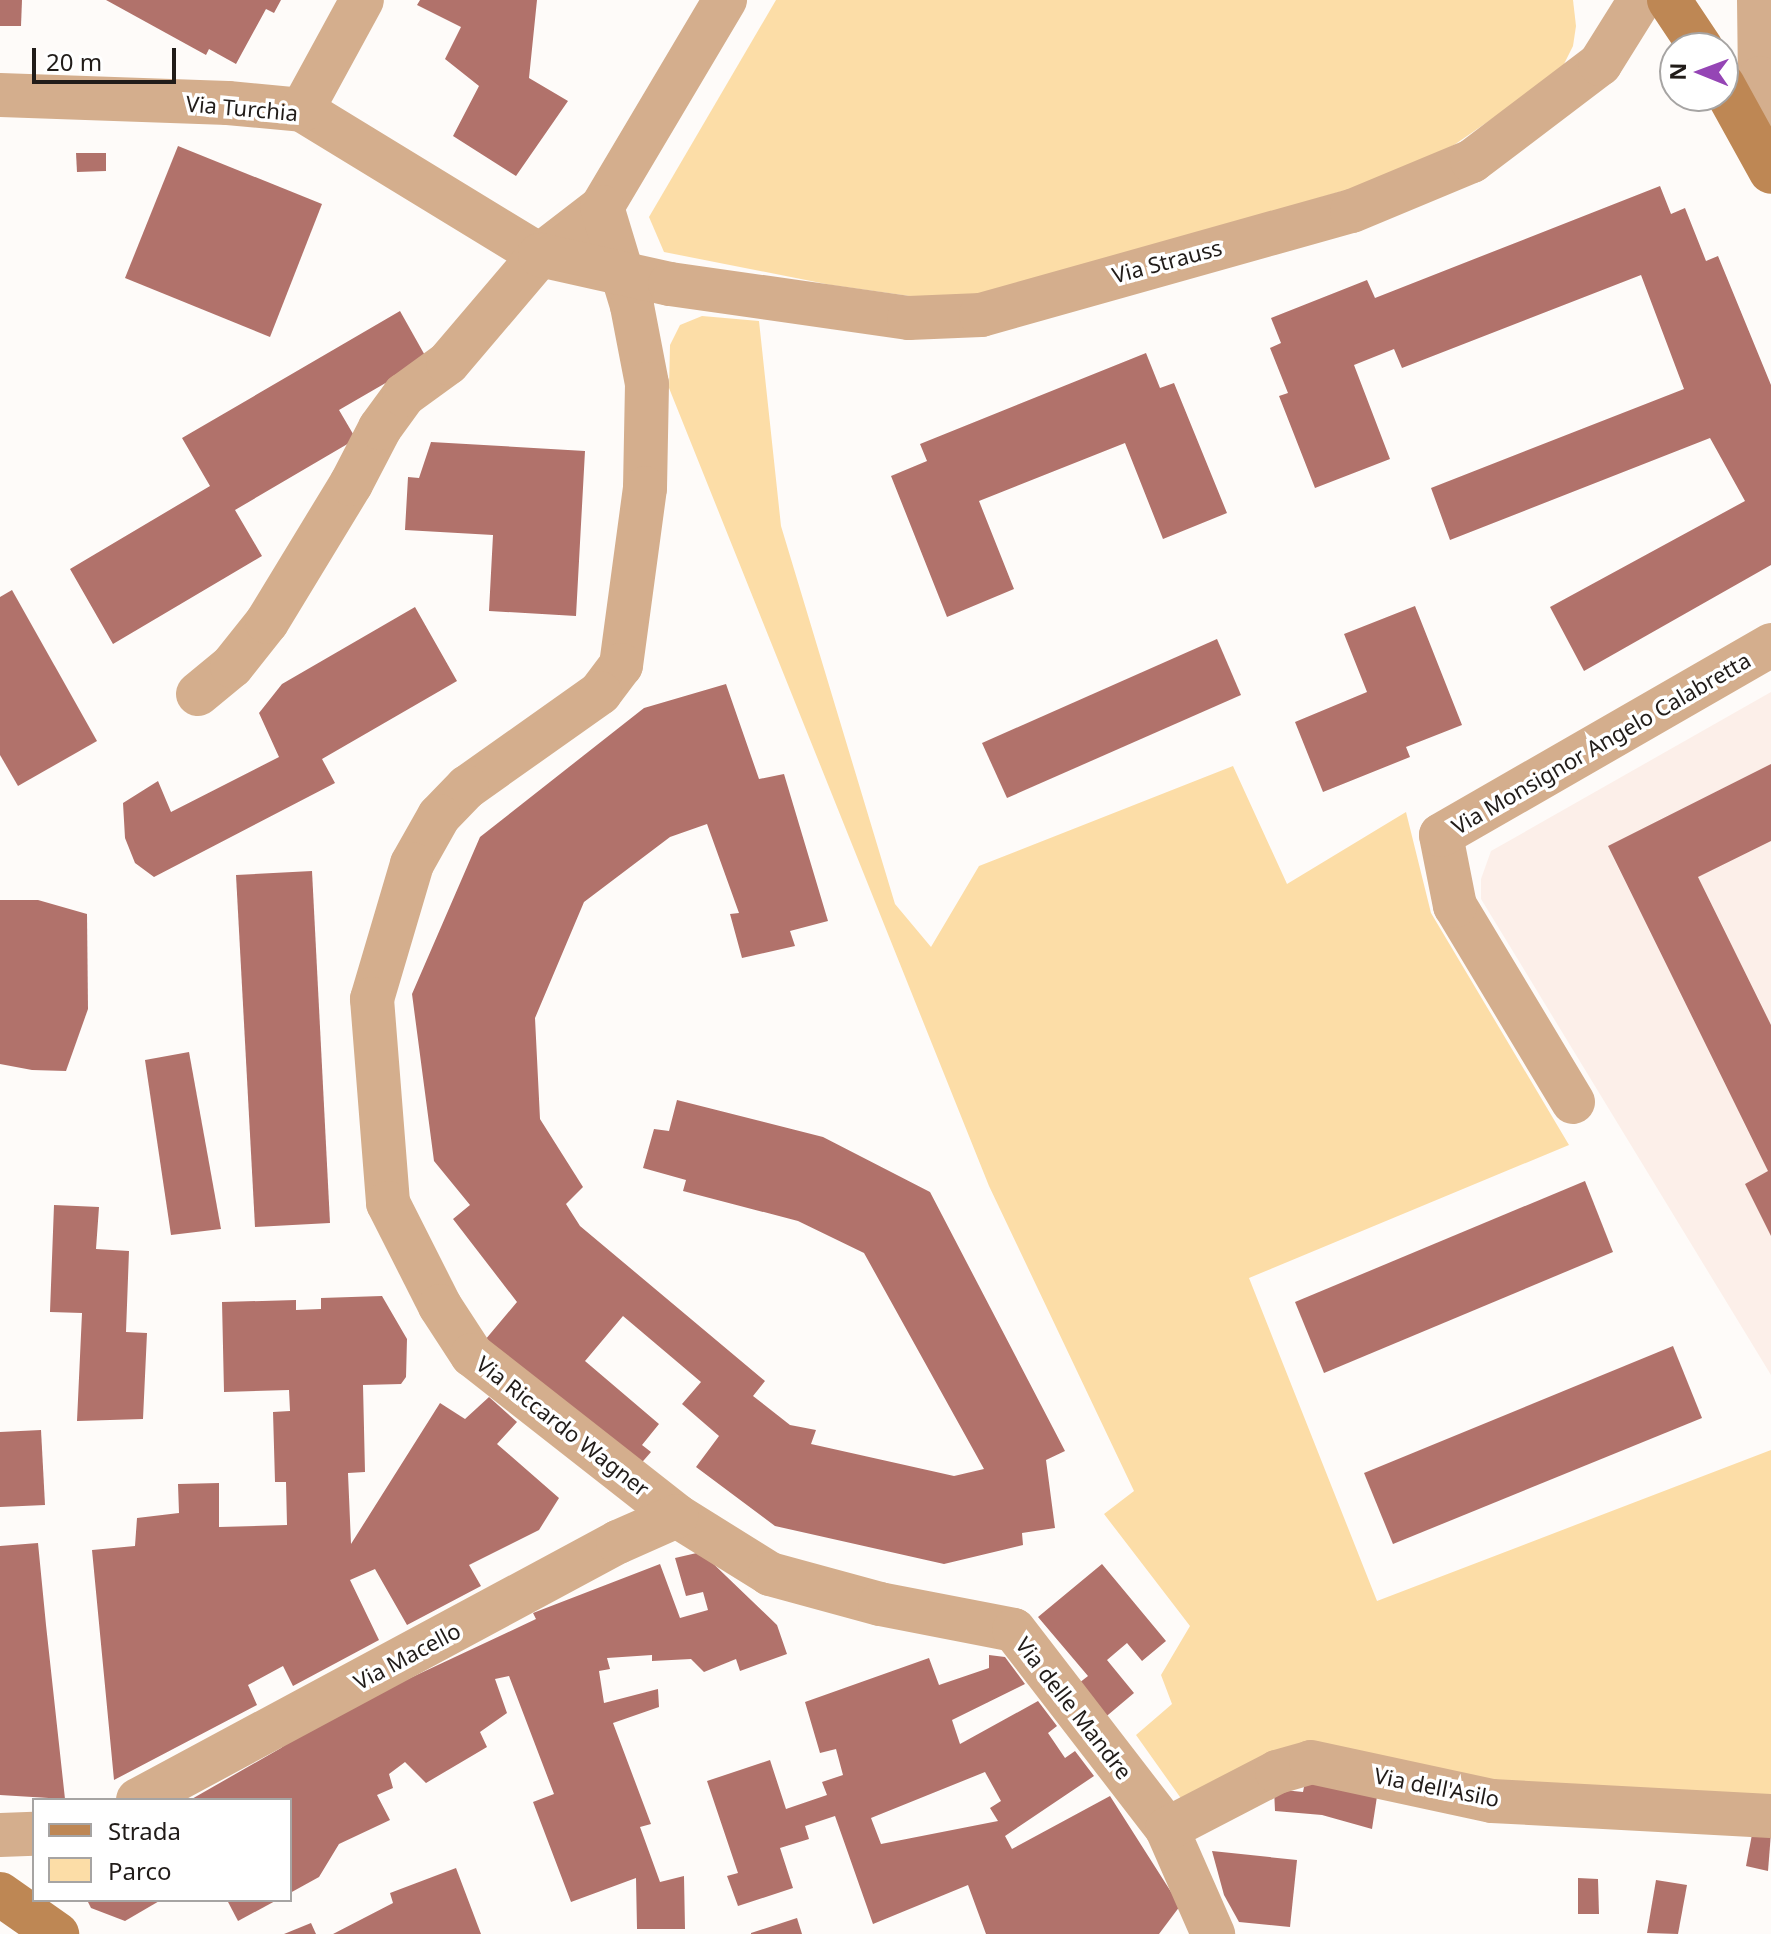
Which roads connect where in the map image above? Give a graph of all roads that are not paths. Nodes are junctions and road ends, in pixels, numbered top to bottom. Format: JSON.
{"nodes":[{"id":1,"x":362,"y":0,"type":"edge"},
{"id":2,"x":725,"y":0,"type":"edge"},
{"id":3,"x":1640,"y":0,"type":"edge"},
{"id":4,"x":1669,"y":0,"type":"edge"},
{"id":5,"x":1759,"y":0,"type":"edge"},
{"id":6,"x":1690,"y":32,"type":"edge"},
{"id":7,"x":0,"y":95,"type":"edge"},
{"id":8,"x":302,"y":110,"type":"junction"},
{"id":9,"x":1738,"y":112,"type":"edge"},
{"id":10,"x":1771,"y":135,"type":"edge"},
{"id":11,"x":1771,"y":172,"type":"edge"},
{"id":12,"x":602,"y":207,"type":"junction"},
{"id":13,"x":540,"y":255,"type":"junction"},
{"id":14,"x":621,"y":274,"type":"junction"},
{"id":15,"x":1771,"y":645,"type":"edge"},
{"id":16,"x":198,"y":694,"type":"dead end"},
{"id":17,"x":1573,"y":1102,"type":"dead end"},
{"id":18,"x":677,"y":1516,"type":"junction"},
{"id":19,"x":142,"y":1798,"type":"edge"},
{"id":20,"x":1771,"y":1816,"type":"edge"},
{"id":21,"x":1167,"y":1829,"type":"junction"},
{"id":22,"x":32,"y":1834,"type":"edge"},
{"id":23,"x":0,"y":1835,"type":"edge"},
{"id":24,"x":0,"y":1894,"type":"edge"},
{"id":25,"x":57,"y":1934,"type":"edge"},
{"id":26,"x":1213,"y":1934,"type":"edge"}],
"edges":[{"from":1,"to":8,"type":"street"},
{"from":2,"to":12,"type":"street"},
{"from":3,"to":14,"type":"street","name":"Via Strauss"},
{"from":4,"to":6,"type":"street"},
{"from":5,"to":10,"type":"street"},
{"from":7,"to":8,"type":"street","name":"Via Turchia"},
{"from":8,"to":13,"type":"street","name":"Via Turchia"},
{"from":9,"to":11,"type":"street"},
{"from":12,"to":13,"type":"street"},
{"from":12,"to":14,"type":"street","name":"Via Riccardo Wagner"},
{"from":13,"to":14,"type":"street","name":"Via Strauss"},
{"from":13,"to":16,"type":"street"},
{"from":14,"to":18,"type":"street","name":"Via Riccardo Wagner"},
{"from":15,"to":17,"type":"street","name":"Via Monsignor Angelo Calabretta"},
{"from":18,"to":19,"type":"street","name":"Via Macello"},
{"from":18,"to":21,"type":"street","name":"Via delle Mandre"},
{"from":20,"to":21,"type":"street","name":"Via dell'Asilo"},
{"from":21,"to":26,"type":"street","name":"Via delle Mandre"},
{"from":22,"to":23,"type":"street"},
{"from":24,"to":25,"type":"street"}]}
